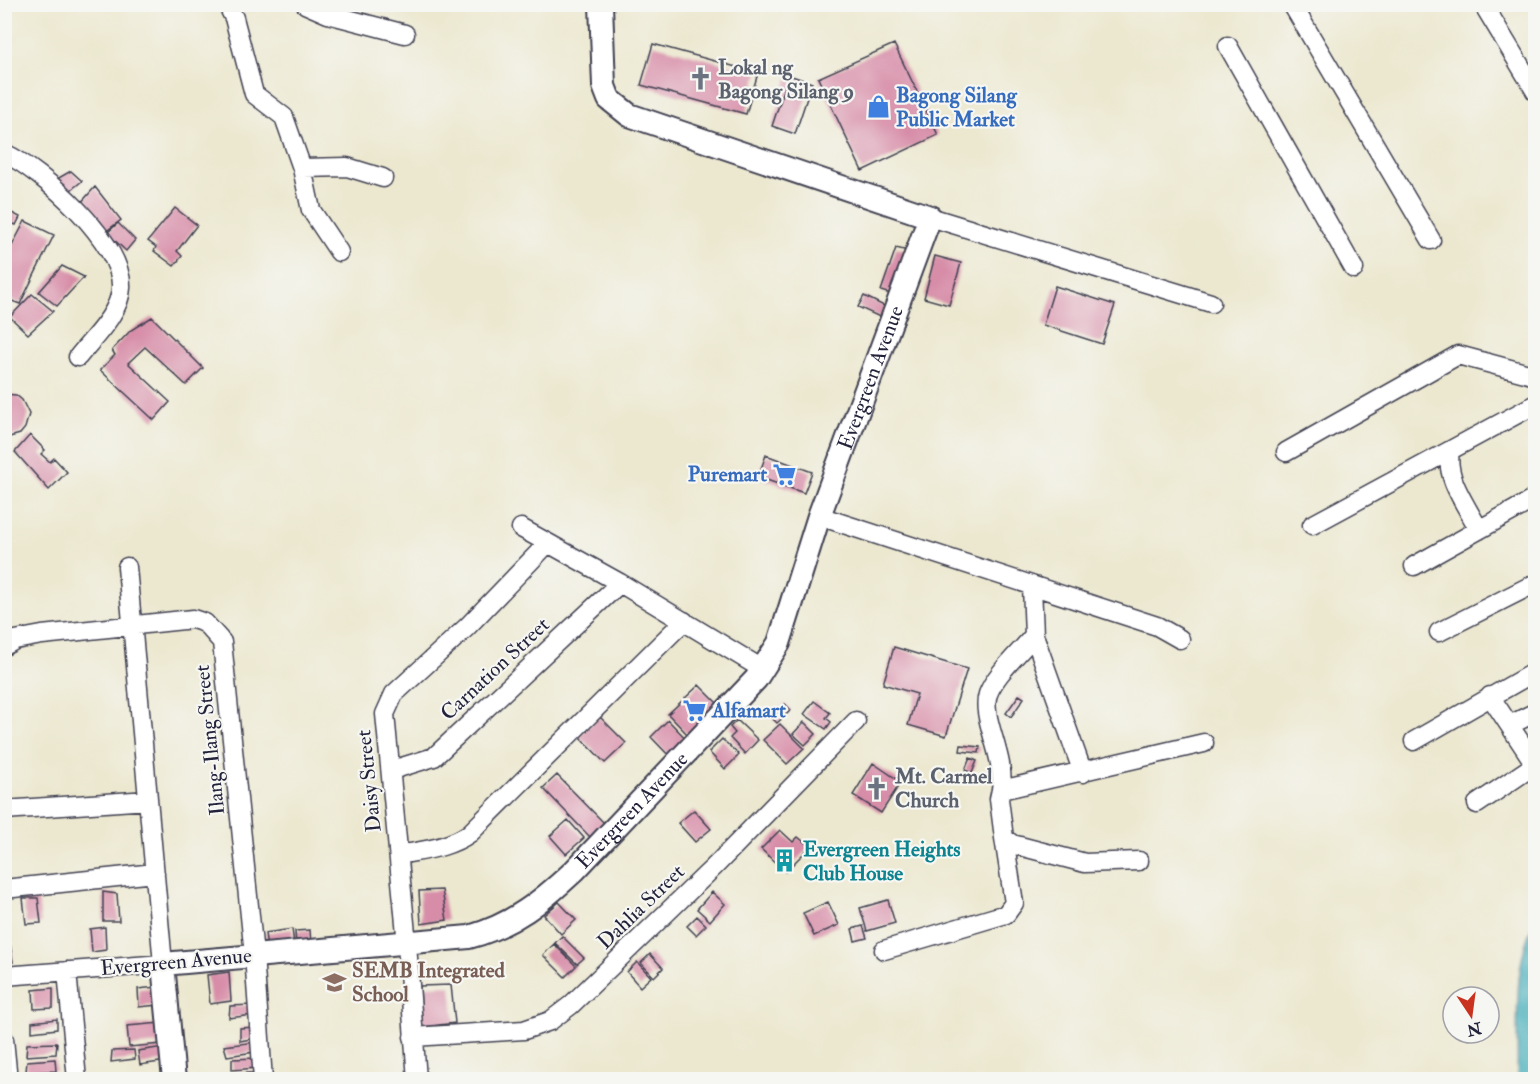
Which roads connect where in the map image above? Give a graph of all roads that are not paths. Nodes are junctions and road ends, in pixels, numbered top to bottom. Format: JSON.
{"nodes":[{"id":1,"x":227,"y":4,"type":"edge"},
{"id":2,"x":305,"y":4,"type":"edge"},
{"id":3,"x":601,"y":4,"type":"edge"},
{"id":4,"x":1483,"y":4,"type":"edge"},
{"id":5,"x":1293,"y":6,"type":"edge"},
{"id":6,"x":405,"y":34,"type":"dead end"},
{"id":7,"x":1228,"y":46,"type":"dead end"},
{"id":8,"x":1536,"y":92,"type":"edge"},
{"id":9,"x":4,"y":153,"type":"edge"},
{"id":10,"x":302,"y":168,"type":"junction"},
{"id":11,"x":383,"y":178,"type":"dead end"},
{"id":12,"x":930,"y":217,"type":"junction"},
{"id":13,"x":1431,"y":240,"type":"dead end"},
{"id":14,"x":339,"y":252,"type":"dead end"},
{"id":15,"x":1354,"y":269,"type":"dead end"},
{"id":16,"x":1211,"y":303,"type":"dead end"},
{"id":17,"x":78,"y":357,"type":"dead end"},
{"id":18,"x":1536,"y":376,"type":"edge"},
{"id":19,"x":1536,"y":404,"type":"edge"},
{"id":20,"x":1450,"y":451,"type":"junction"},
{"id":21,"x":1286,"y":452,"type":"dead end"},
{"id":22,"x":1536,"y":498,"type":"edge"},
{"id":23,"x":819,"y":516,"type":"junction"},
{"id":24,"x":1312,"y":525,"type":"dead end"},
{"id":25,"x":521,"y":528,"type":"dead end"},
{"id":26,"x":1479,"y":530,"type":"junction"},
{"id":27,"x":548,"y":543,"type":"junction"},
{"id":28,"x":1414,"y":566,"type":"dead end"},
{"id":29,"x":127,"y":567,"type":"dead end"},
{"id":30,"x":620,"y":582,"type":"junction"},
{"id":31,"x":1536,"y":583,"type":"edge"},
{"id":32,"x":1032,"y":586,"type":"junction"},
{"id":33,"x":684,"y":621,"type":"junction"},
{"id":34,"x":133,"y":627,"type":"junction"},
{"id":35,"x":1439,"y":632,"type":"dead end"},
{"id":36,"x":1034,"y":635,"type":"junction"},
{"id":37,"x":1180,"y":639,"type":"dead end"},
{"id":38,"x":4,"y":646,"type":"edge"},
{"id":39,"x":764,"y":670,"type":"junction"},
{"id":40,"x":1536,"y":671,"type":"edge"},
{"id":41,"x":1490,"y":696,"type":"junction"},
{"id":42,"x":1536,"y":712,"type":"edge"},
{"id":43,"x":856,"y":721,"type":"dead end"},
{"id":44,"x":1510,"y":725,"type":"junction"},
{"id":45,"x":1414,"y":741,"type":"dead end"},
{"id":46,"x":1204,"y":743,"type":"dead end"},
{"id":47,"x":1535,"y":764,"type":"edge"},
{"id":48,"x":392,"y":770,"type":"junction"},
{"id":49,"x":1083,"y":773,"type":"junction"},
{"id":50,"x":1001,"y":790,"type":"junction"},
{"id":51,"x":148,"y":800,"type":"junction"},
{"id":52,"x":1477,"y":804,"type":"dead end"},
{"id":53,"x":4,"y":810,"type":"edge"},
{"id":54,"x":1005,"y":838,"type":"junction"},
{"id":55,"x":399,"y":855,"type":"junction"},
{"id":56,"x":1139,"y":861,"type":"dead end"},
{"id":57,"x":155,"y":873,"type":"junction"},
{"id":58,"x":4,"y":889,"type":"edge"},
{"id":59,"x":407,"y":944,"type":"junction"},
{"id":60,"x":884,"y":950,"type":"dead end"},
{"id":61,"x":254,"y":955,"type":"junction"},
{"id":62,"x":163,"y":964,"type":"junction"},
{"id":63,"x":68,"y":971,"type":"junction"},
{"id":64,"x":4,"y":976,"type":"edge"},
{"id":65,"x":413,"y":1037,"type":"junction"},
{"id":66,"x":4,"y":1039,"type":"edge"},
{"id":67,"x":8,"y":1080,"type":"edge"},
{"id":68,"x":78,"y":1080,"type":"edge"},
{"id":69,"x":174,"y":1080,"type":"edge"},
{"id":70,"x":263,"y":1080,"type":"edge"},
{"id":71,"x":417,"y":1080,"type":"edge"}],
"edges":[{"from":1,"to":10,"type":"street"},
{"from":2,"to":6,"type":"street"},
{"from":3,"to":12,"type":"street"},
{"from":4,"to":8,"type":"street"},
{"from":5,"to":13,"type":"street"},
{"from":7,"to":15,"type":"street"},
{"from":9,"to":17,"type":"street"},
{"from":10,"to":11,"type":"street"},
{"from":10,"to":14,"type":"street"},
{"from":12,"to":16,"type":"street"},
{"from":12,"to":23,"type":"street","name":"Evergreen Avenue"},
{"from":18,"to":21,"type":"street"},
{"from":19,"to":20,"type":"street"},
{"from":20,"to":24,"type":"street"},
{"from":20,"to":26,"type":"street"},
{"from":22,"to":26,"type":"street"},
{"from":23,"to":32,"type":"street"},
{"from":23,"to":39,"type":"street","name":"Evergreen Avenue"},
{"from":25,"to":27,"type":"street"},
{"from":26,"to":28,"type":"street"},
{"from":27,"to":30,"type":"street"},
{"from":27,"to":48,"type":"street","name":"Daisy Street"},
{"from":29,"to":34,"type":"street"},
{"from":30,"to":33,"type":"street"},
{"from":30,"to":48,"type":"street","name":"Carnation Street"},
{"from":31,"to":35,"type":"street"},
{"from":32,"to":36,"type":"street"},
{"from":32,"to":37,"type":"street"},
{"from":33,"to":39,"type":"street"},
{"from":33,"to":55,"type":"street"},
{"from":34,"to":38,"type":"street","name":"Ilang-Ilang Street"},
{"from":34,"to":51,"type":"street"},
{"from":34,"to":61,"type":"street","name":"Ilang-Ilang Street"},
{"from":36,"to":49,"type":"street"},
{"from":36,"to":50,"type":"street"},
{"from":39,"to":59,"type":"street","name":"Evergreen Avenue"},
{"from":40,"to":41,"type":"street"},
{"from":41,"to":44,"type":"street"},
{"from":41,"to":45,"type":"street"},
{"from":42,"to":44,"type":"street"},
{"from":43,"to":65,"type":"street","name":"Dahlia Street"},
{"from":44,"to":47,"type":"street"},
{"from":46,"to":49,"type":"street"},
{"from":47,"to":52,"type":"street"},
{"from":48,"to":55,"type":"street","name":"Daisy Street"},
{"from":49,"to":50,"type":"street"},
{"from":50,"to":54,"type":"street"},
{"from":51,"to":53,"type":"street"},
{"from":51,"to":57,"type":"street"},
{"from":54,"to":56,"type":"street"},
{"from":54,"to":60,"type":"street"},
{"from":55,"to":59,"type":"street","name":"Daisy Street"},
{"from":57,"to":58,"type":"street"},
{"from":57,"to":62,"type":"street"},
{"from":59,"to":61,"type":"street","name":"Evergreen Avenue"},
{"from":59,"to":65,"type":"street","name":"Daisy Street"},
{"from":61,"to":62,"type":"street","name":"Evergreen Avenue"},
{"from":61,"to":70,"type":"street","name":"Ilang-Ilang Street"},
{"from":62,"to":63,"type":"street","name":"Evergreen Avenue"},
{"from":62,"to":69,"type":"street"},
{"from":63,"to":64,"type":"street","name":"Evergreen Avenue"},
{"from":63,"to":68,"type":"street"},
{"from":65,"to":71,"type":"street","name":"Daisy Street"},
{"from":66,"to":67,"type":"street"}]}
